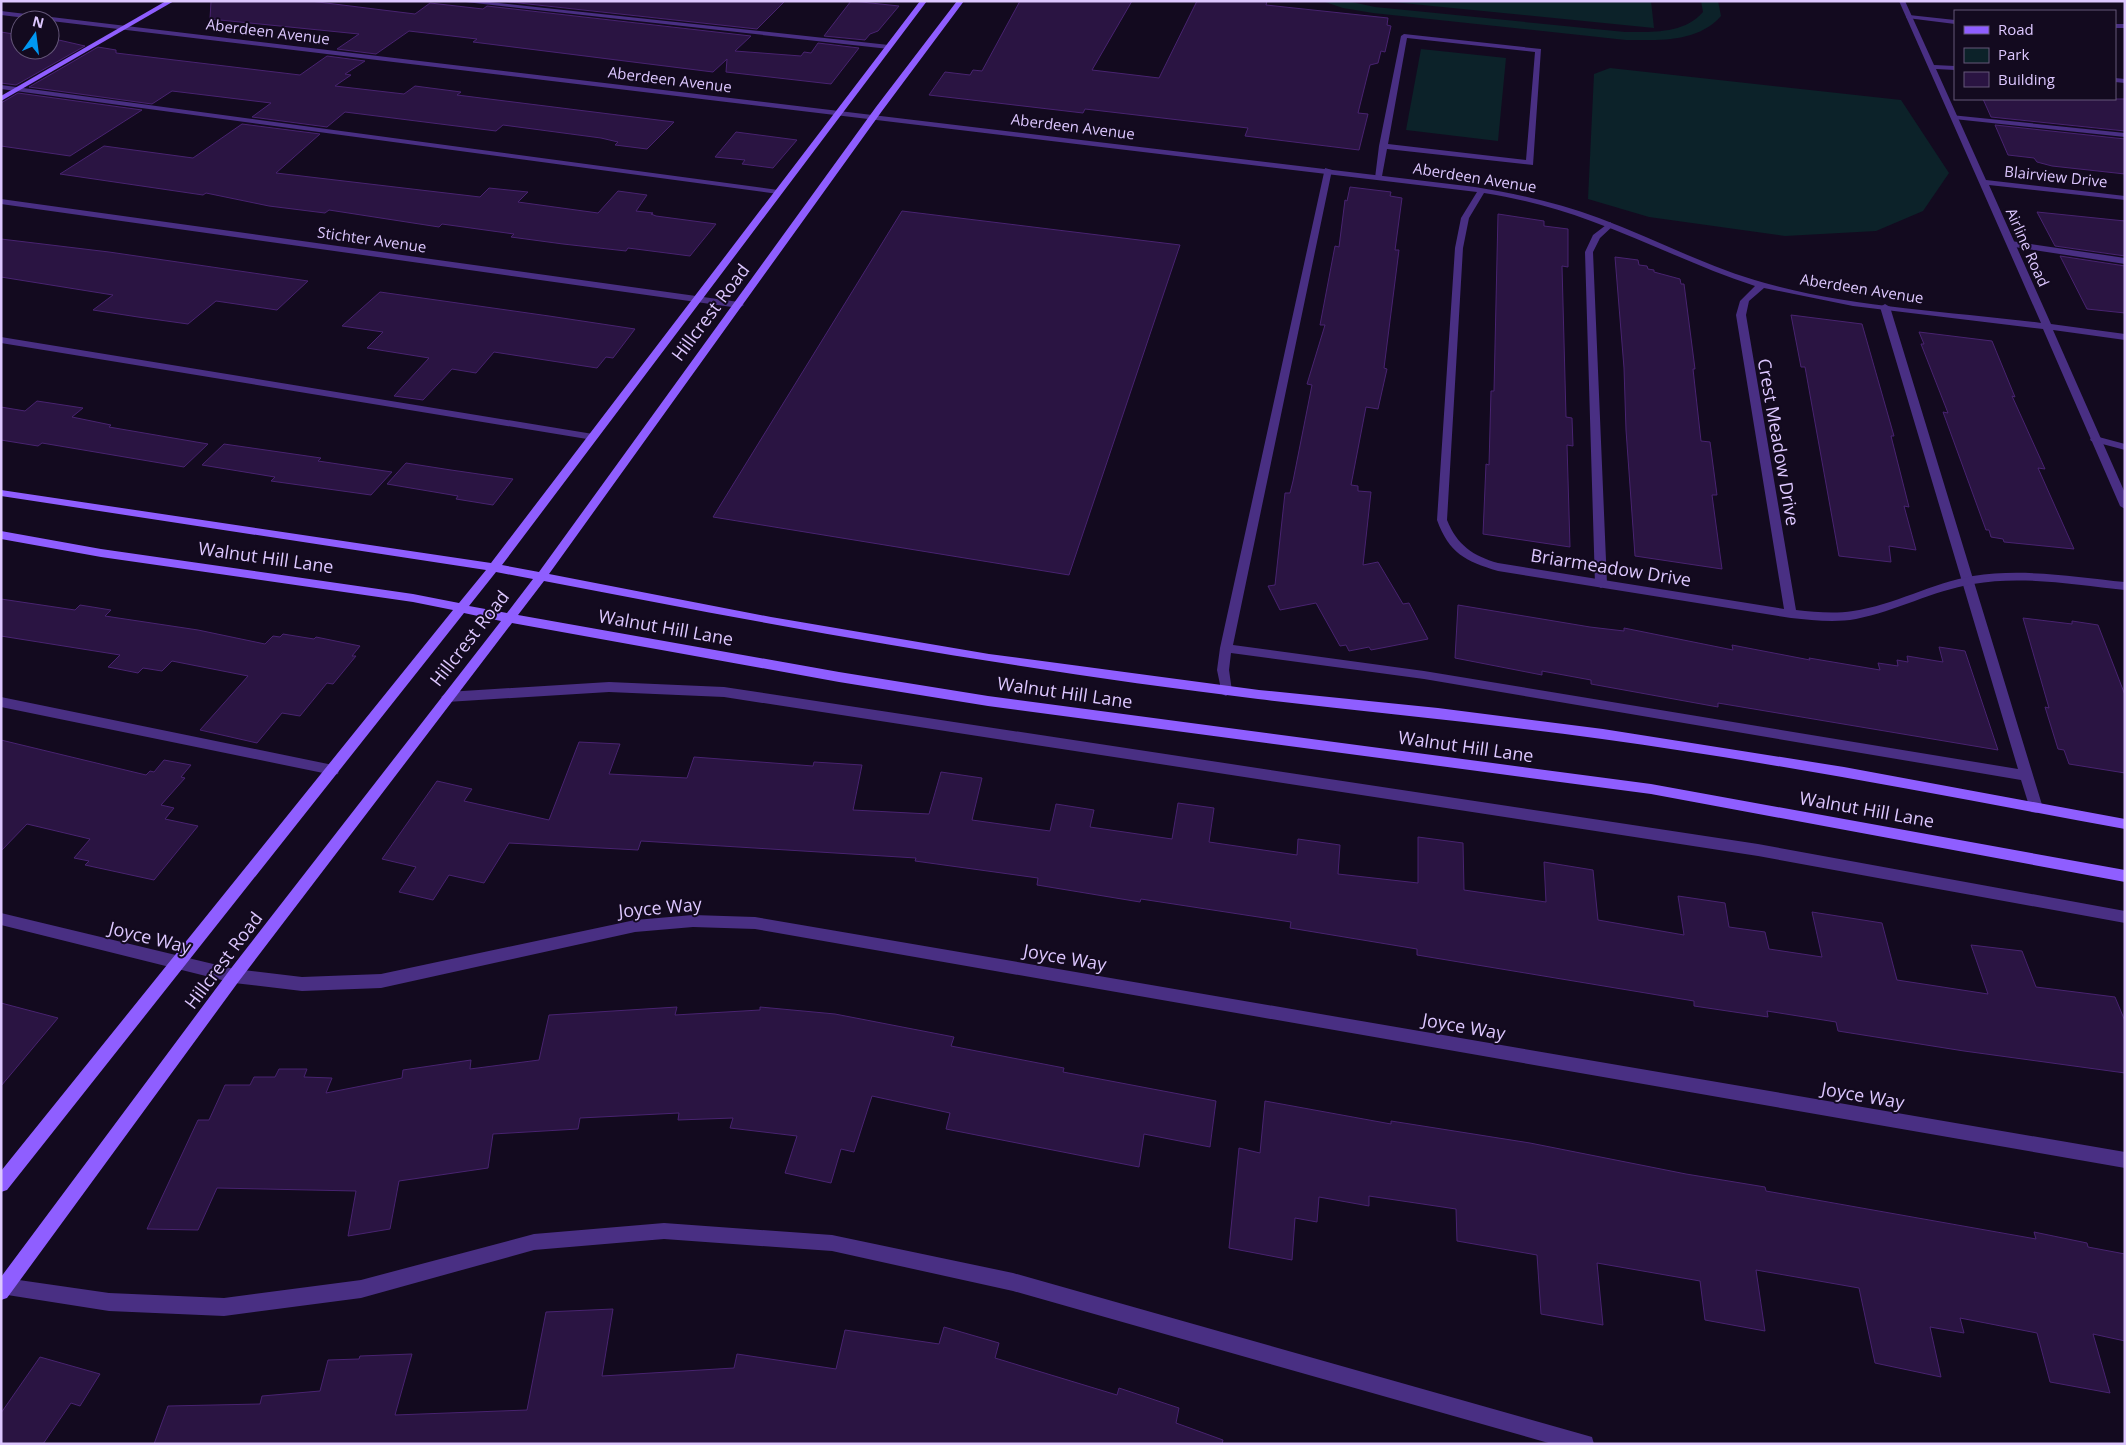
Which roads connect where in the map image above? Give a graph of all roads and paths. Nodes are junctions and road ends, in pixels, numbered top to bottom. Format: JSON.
{"nodes":[{"id":1,"x":171,"y":1,"type":"edge"},
{"id":2,"x":460,"y":1,"type":"edge"},
{"id":3,"x":924,"y":1,"type":"edge"},
{"id":4,"x":961,"y":1,"type":"edge"},
{"id":5,"x":1902,"y":1,"type":"edge"},
{"id":6,"x":1,"y":13,"type":"edge"},
{"id":7,"x":1909,"y":17,"type":"junction"},
{"id":8,"x":1954,"y":22,"type":"edge"},
{"id":9,"x":124,"y":28,"type":"junction"},
{"id":10,"x":889,"y":48,"type":"junction"},
{"id":11,"x":1931,"y":67,"type":"junction"},
{"id":12,"x":1954,"y":68,"type":"edge"},
{"id":13,"x":1,"y":87,"type":"edge"},
{"id":14,"x":17,"y":89,"type":"junction"},
{"id":15,"x":1,"y":99,"type":"edge"},
{"id":16,"x":839,"y":113,"type":"junction"},
{"id":17,"x":873,"y":117,"type":"junction"},
{"id":18,"x":1954,"y":117,"type":"junction"},
{"id":19,"x":2125,"y":135,"type":"edge"},
{"id":20,"x":1383,"y":146,"type":"junction"},
{"id":21,"x":1328,"y":170,"type":"junction"},
{"id":22,"x":1378,"y":176,"type":"junction"},
{"id":23,"x":1983,"y":182,"type":"junction"},
{"id":24,"x":1480,"y":191,"type":"junction"},
{"id":25,"x":778,"y":192,"type":"junction"},
{"id":26,"x":2125,"y":198,"type":"edge"},
{"id":27,"x":1,"y":201,"type":"edge"},
{"id":28,"x":1610,"y":225,"type":"junction"},
{"id":29,"x":2011,"y":244,"type":"junction"},
{"id":30,"x":2125,"y":260,"type":"edge"},
{"id":31,"x":1762,"y":285,"type":"junction"},
{"id":32,"x":698,"y":299,"type":"junction"},
{"id":33,"x":739,"y":305,"type":"junction"},
{"id":34,"x":1886,"y":308,"type":"junction"},
{"id":35,"x":2047,"y":326,"type":"junction"},
{"id":36,"x":2125,"y":337,"type":"edge"},
{"id":37,"x":1,"y":340,"type":"edge"},
{"id":38,"x":593,"y":437,"type":"junction"},
{"id":39,"x":2095,"y":439,"type":"junction"},
{"id":40,"x":2125,"y":447,"type":"edge"},
{"id":41,"x":1,"y":493,"type":"edge"},
{"id":42,"x":2125,"y":506,"type":"edge"},
{"id":43,"x":1,"y":535,"type":"edge"},
{"id":44,"x":494,"y":567,"type":"junction"},
{"id":45,"x":541,"y":576,"type":"junction"},
{"id":46,"x":1969,"y":582,"type":"junction"},
{"id":47,"x":1601,"y":584,"type":"junction"},
{"id":48,"x":2125,"y":586,"type":"edge"},
{"id":49,"x":461,"y":608,"type":"junction"},
{"id":50,"x":1791,"y":614,"type":"junction"},
{"id":51,"x":509,"y":618,"type":"junction"},
{"id":52,"x":1226,"y":648,"type":"junction"},
{"id":53,"x":1226,"y":691,"type":"junction"},
{"id":54,"x":447,"y":697,"type":"junction"},
{"id":55,"x":1,"y":702,"type":"edge"},
{"id":56,"x":333,"y":770,"type":"junction"},
{"id":57,"x":2024,"y":775,"type":"junction"},
{"id":58,"x":2036,"y":808,"type":"junction"},
{"id":59,"x":2125,"y":824,"type":"edge"},
{"id":60,"x":2125,"y":876,"type":"edge"},
{"id":61,"x":2125,"y":917,"type":"edge"},
{"id":62,"x":1,"y":919,"type":"edge"},
{"id":63,"x":178,"y":963,"type":"junction"},
{"id":64,"x":234,"y":976,"type":"junction"},
{"id":65,"x":2125,"y":1160,"type":"edge"},
{"id":66,"x":1,"y":1184,"type":"edge"},
{"id":67,"x":3,"y":1290,"type":"edge"},
{"id":68,"x":1585,"y":1444,"type":"edge"}],
"edges":[{"from":1,"to":9,"type":"main road"},
{"from":2,"to":10,"type":"street"},
{"from":3,"to":10,"type":"main road","name":"Hillcrest Road"},
{"from":4,"to":17,"type":"main road","name":"Hillcrest Road"},
{"from":5,"to":7,"type":"street","name":"Airline Road"},
{"from":6,"to":9,"type":"street","name":"Aberdeen Avenue"},
{"from":7,"to":8,"type":"street"},
{"from":7,"to":11,"type":"street","name":"Airline Road"},
{"from":9,"to":14,"type":"main road"},
{"from":9,"to":16,"type":"street","name":"Aberdeen Avenue"},
{"from":10,"to":16,"type":"main road","name":"Hillcrest Road"},
{"from":11,"to":12,"type":"street"},
{"from":11,"to":18,"type":"street","name":"Airline Road"},
{"from":13,"to":14,"type":"street"},
{"from":14,"to":15,"type":"main road"},
{"from":14,"to":25,"type":"street"},
{"from":16,"to":17,"type":"street","name":"Aberdeen Avenue"},
{"from":16,"to":25,"type":"main road","name":"Hillcrest Road"},
{"from":17,"to":21,"type":"street","name":"Aberdeen Avenue"},
{"from":17,"to":33,"type":"main road","name":"Hillcrest Road"},
{"from":18,"to":19,"type":"street"},
{"from":18,"to":23,"type":"street","name":"Airline Road"},
{"from":20,"to":20,"type":"street"},
{"from":20,"to":22,"type":"street"},
{"from":21,"to":22,"type":"street","name":"Aberdeen Avenue"},
{"from":21,"to":52,"type":"street"},
{"from":22,"to":24,"type":"street","name":"Aberdeen Avenue"},
{"from":23,"to":26,"type":"street","name":"Blairview Drive"},
{"from":23,"to":29,"type":"street","name":"Airline Road"},
{"from":24,"to":28,"type":"street","name":"Aberdeen Avenue"},
{"from":24,"to":47,"type":"street","name":"Briarmeadow Drive"},
{"from":25,"to":32,"type":"main road","name":"Hillcrest Road"},
{"from":27,"to":32,"type":"street","name":"Stichter Avenue"},
{"from":28,"to":31,"type":"street","name":"Aberdeen Avenue"},
{"from":28,"to":47,"type":"street"},
{"from":29,"to":30,"type":"street"},
{"from":29,"to":35,"type":"street","name":"Airline Road"},
{"from":31,"to":34,"type":"street","name":"Aberdeen Avenue"},
{"from":31,"to":50,"type":"street","name":"Crest Meadow Drive"},
{"from":32,"to":33,"type":"street","name":"Stichter Avenue"},
{"from":32,"to":38,"type":"main road","name":"Hillcrest Road"},
{"from":33,"to":45,"type":"main road","name":"Hillcrest Road"},
{"from":34,"to":35,"type":"street","name":"Aberdeen Avenue"},
{"from":34,"to":46,"type":"street"},
{"from":35,"to":36,"type":"street","name":"Aberdeen Avenue"},
{"from":35,"to":39,"type":"street","name":"Airline Road"},
{"from":37,"to":38,"type":"street"},
{"from":38,"to":44,"type":"main road","name":"Hillcrest Road"},
{"from":39,"to":40,"type":"street"},
{"from":39,"to":42,"type":"street","name":"Airline Road"},
{"from":41,"to":44,"type":"main road","name":"Walnut Hill Lane"},
{"from":43,"to":49,"type":"main road","name":"Walnut Hill Lane"},
{"from":44,"to":45,"type":"main road","name":"Walnut Hill Lane"},
{"from":44,"to":49,"type":"main road","name":"Hillcrest Road"},
{"from":45,"to":51,"type":"main road","name":"Hillcrest Road"},
{"from":45,"to":53,"type":"main road","name":"Walnut Hill Lane"},
{"from":46,"to":48,"type":"street","name":"Briarmeadow Drive"},
{"from":46,"to":50,"type":"street","name":"Briarmeadow Drive"},
{"from":46,"to":57,"type":"street"},
{"from":47,"to":50,"type":"street","name":"Briarmeadow Drive"},
{"from":49,"to":51,"type":"main road","name":"Walnut Hill Lane"},
{"from":49,"to":56,"type":"main road","name":"Hillcrest Road"},
{"from":51,"to":54,"type":"main road","name":"Hillcrest Road"},
{"from":51,"to":60,"type":"main road","name":"Walnut Hill Lane"},
{"from":52,"to":53,"type":"street"},
{"from":52,"to":57,"type":"street"},
{"from":53,"to":58,"type":"main road","name":"Walnut Hill Lane"},
{"from":54,"to":61,"type":"street"},
{"from":54,"to":64,"type":"main road","name":"Hillcrest Road"},
{"from":55,"to":56,"type":"street"},
{"from":56,"to":63,"type":"main road","name":"Hillcrest Road"},
{"from":57,"to":58,"type":"street"},
{"from":58,"to":59,"type":"main road","name":"Walnut Hill Lane"},
{"from":62,"to":63,"type":"street","name":"Joyce Way"},
{"from":63,"to":64,"type":"street","name":"Joyce Way"},
{"from":63,"to":66,"type":"main road","name":"Hillcrest Road"},
{"from":64,"to":65,"type":"street","name":"Joyce Way"},
{"from":64,"to":67,"type":"main road","name":"Hillcrest Road"},
{"from":67,"to":68,"type":"street"}]}
